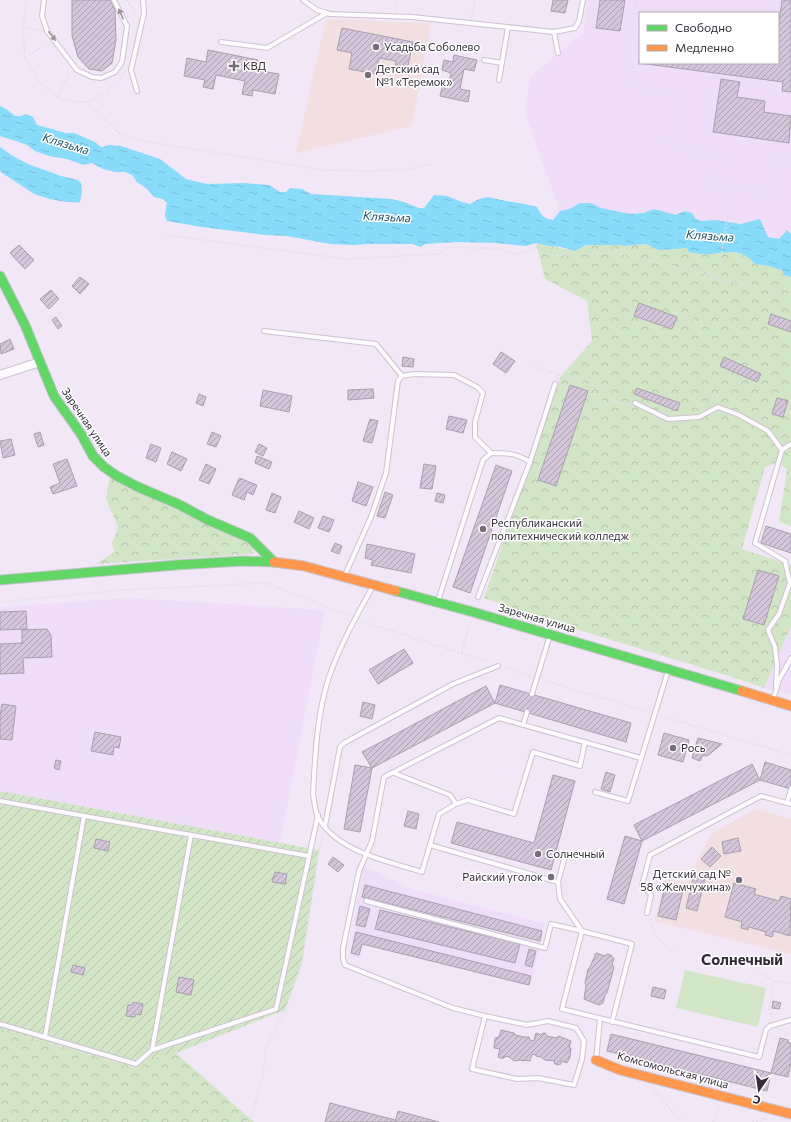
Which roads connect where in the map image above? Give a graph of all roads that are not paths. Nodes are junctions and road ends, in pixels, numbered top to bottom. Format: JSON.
{"nodes":[{"id":1,"x":44,"y":0,"type":"edge"},
{"id":2,"x":120,"y":0,"type":"edge"},
{"id":3,"x":143,"y":0,"type":"edge"},
{"id":4,"x":303,"y":0,"type":"edge"},
{"id":5,"x":584,"y":0,"type":"edge"},
{"id":6,"x":115,"y":1,"type":"edge"},
{"id":7,"x":327,"y":13,"type":"junction"},
{"id":8,"x":508,"y":27,"type":"junction"},
{"id":9,"x":554,"y":32,"type":"junction"},
{"id":10,"x":221,"y":42,"type":"dead end"},
{"id":11,"x":558,"y":53,"type":"dead end"},
{"id":12,"x":484,"y":60,"type":"dead end"},
{"id":13,"x":502,"y":63,"type":"junction"},
{"id":14,"x":499,"y":80,"type":"dead end"},
{"id":15,"x":137,"y":91,"type":"dead end"},
{"id":16,"x":0,"y":276,"type":"edge"},
{"id":17,"x":264,"y":331,"type":"dead end"},
{"id":18,"x":40,"y":362,"type":"junction"},
{"id":19,"x":0,"y":375,"type":"edge"},
{"id":20,"x":402,"y":376,"type":"junction"},
{"id":21,"x":555,"y":384,"type":"road end"},
{"id":22,"x":634,"y":403,"type":"road end"},
{"id":23,"x":791,"y":444,"type":"edge"},
{"id":24,"x":782,"y":450,"type":"junction"},
{"id":25,"x":491,"y":453,"type":"junction"},
{"id":26,"x":530,"y":462,"type":"junction"},
{"id":27,"x":274,"y":562,"type":"junction"},
{"id":28,"x":345,"y":576,"type":"junction"},
{"id":29,"x":0,"y":580,"type":"edge"},
{"id":30,"x":374,"y":584,"type":"junction"},
{"id":31,"x":478,"y":597,"type":"dead end"},
{"id":32,"x":438,"y":602,"type":"junction"},
{"id":33,"x":550,"y":634,"type":"junction"},
{"id":34,"x":791,"y":658,"type":"edge"},
{"id":35,"x":498,"y":666,"type":"dead end"},
{"id":36,"x":669,"y":669,"type":"junction"},
{"id":37,"x":776,"y":687,"type":"junction"},
{"id":38,"x":532,"y":694,"type":"dead end"},
{"id":39,"x":773,"y":700,"type":"junction"},
{"id":40,"x":791,"y":706,"type":"edge"},
{"id":41,"x":527,"y":712,"type":"dead end"},
{"id":42,"x":523,"y":725,"type":"junction"},
{"id":43,"x":585,"y":742,"type":"junction"},
{"id":44,"x":642,"y":758,"type":"junction"},
{"id":45,"x":394,"y":773,"type":"junction"},
{"id":46,"x":791,"y":789,"type":"edge"},
{"id":47,"x":594,"y":792,"type":"dead end"},
{"id":48,"x":0,"y":801,"type":"edge"},
{"id":49,"x":456,"y":804,"type":"junction"},
{"id":50,"x":789,"y":804,"type":"edge"},
{"id":51,"x":318,"y":815,"type":"junction"},
{"id":52,"x":84,"y":816,"type":"junction"},
{"id":53,"x":325,"y":827,"type":"junction"},
{"id":54,"x":191,"y":835,"type":"junction"},
{"id":55,"x":430,"y":845,"type":"junction"},
{"id":56,"x":367,"y":854,"type":"junction"},
{"id":57,"x":309,"y":856,"type":"junction"},
{"id":58,"x":565,"y":856,"type":"dead end"},
{"id":59,"x":558,"y":882,"type":"junction"},
{"id":60,"x":366,"y":901,"type":"dead end"},
{"id":61,"x":646,"y":913,"type":"road end"},
{"id":62,"x":582,"y":931,"type":"junction"},
{"id":63,"x":485,"y":1016,"type":"junction"},
{"id":64,"x":600,"y":1019,"type":"junction"},
{"id":65,"x":791,"y":1020,"type":"edge"},
{"id":66,"x":612,"y":1022,"type":"junction"},
{"id":67,"x":0,"y":1024,"type":"edge"},
{"id":68,"x":45,"y":1037,"type":"junction"},
{"id":69,"x":152,"y":1050,"type":"junction"},
{"id":70,"x":596,"y":1060,"type":"joint"},
{"id":71,"x":791,"y":1114,"type":"edge"}],
"edges":[{"from":1,"to":6,"type":"lane","one_way":true},
{"from":2,"to":6,"type":"lane"},
{"from":3,"to":15,"type":"lane"},
{"from":4,"to":7,"type":"lane"},
{"from":5,"to":9,"type":"lane"},
{"from":7,"to":8,"type":"lane"},
{"from":7,"to":10,"type":"lane"},
{"from":8,"to":9,"type":"lane"},
{"from":8,"to":13,"type":"lane"},
{"from":9,"to":11,"type":"lane"},
{"from":12,"to":13,"type":"lane"},
{"from":13,"to":14,"type":"lane"},
{"from":16,"to":18,"type":"street","name":"Заречная улица"},
{"from":17,"to":20,"type":"lane"},
{"from":18,"to":19,"type":"street"},
{"from":18,"to":27,"type":"street","name":"Заречная улица"},
{"from":20,"to":25,"type":"lane"},
{"from":20,"to":28,"type":"lane"},
{"from":21,"to":26,"type":"lane"},
{"from":22,"to":24,"type":"lane"},
{"from":23,"to":24,"type":"lane"},
{"from":24,"to":37,"type":"lane"},
{"from":25,"to":26,"type":"lane"},
{"from":25,"to":32,"type":"lane"},
{"from":26,"to":31,"type":"lane"},
{"from":27,"to":28,"type":"street","name":"Заречная улица"},
{"from":27,"to":29,"type":"street","name":"Заречная улица"},
{"from":28,"to":30,"type":"street","name":"Заречная улица"},
{"from":30,"to":32,"type":"street","name":"Заречная улица"},
{"from":30,"to":51,"type":"lane"},
{"from":32,"to":33,"type":"street","name":"Заречная улица"},
{"from":33,"to":36,"type":"street","name":"Заречная улица"},
{"from":33,"to":38,"type":"lane"},
{"from":34,"to":37,"type":"lane"},
{"from":35,"to":53,"type":"lane"},
{"from":36,"to":39,"type":"street","name":"Заречная улица"},
{"from":36,"to":44,"type":"lane"},
{"from":37,"to":39,"type":"lane"},
{"from":39,"to":40,"type":"street","name":"Заречная улица"},
{"from":41,"to":42,"type":"lane"},
{"from":42,"to":43,"type":"lane"},
{"from":42,"to":45,"type":"lane"},
{"from":43,"to":44,"type":"lane"},
{"from":43,"to":49,"type":"lane"},
{"from":44,"to":47,"type":"lane"},
{"from":45,"to":49,"type":"lane"},
{"from":45,"to":56,"type":"lane"},
{"from":46,"to":50,"type":"lane"},
{"from":48,"to":52,"type":"lane"},
{"from":49,"to":55,"type":"lane"},
{"from":50,"to":61,"type":"lane"},
{"from":51,"to":53,"type":"lane"},
{"from":51,"to":57,"type":"lane"},
{"from":52,"to":54,"type":"lane"},
{"from":52,"to":68,"type":"lane"},
{"from":53,"to":56,"type":"lane"},
{"from":54,"to":57,"type":"lane"},
{"from":54,"to":69,"type":"lane"},
{"from":55,"to":56,"type":"lane"},
{"from":55,"to":59,"type":"lane"},
{"from":56,"to":63,"type":"lane"},
{"from":57,"to":69,"type":"lane"},
{"from":58,"to":59,"type":"lane"},
{"from":59,"to":62,"type":"lane"},
{"from":60,"to":62,"type":"lane"},
{"from":62,"to":64,"type":"lane"},
{"from":62,"to":66,"type":"lane"},
{"from":63,"to":63,"type":"lane"},
{"from":64,"to":66,"type":"lane"},
{"from":64,"to":70,"type":"lane"},
{"from":65,"to":66,"type":"lane"},
{"from":67,"to":68,"type":"lane"},
{"from":68,"to":69,"type":"lane"},
{"from":70,"to":71,"type":"street","name":"Комсомольская улица"}]}
